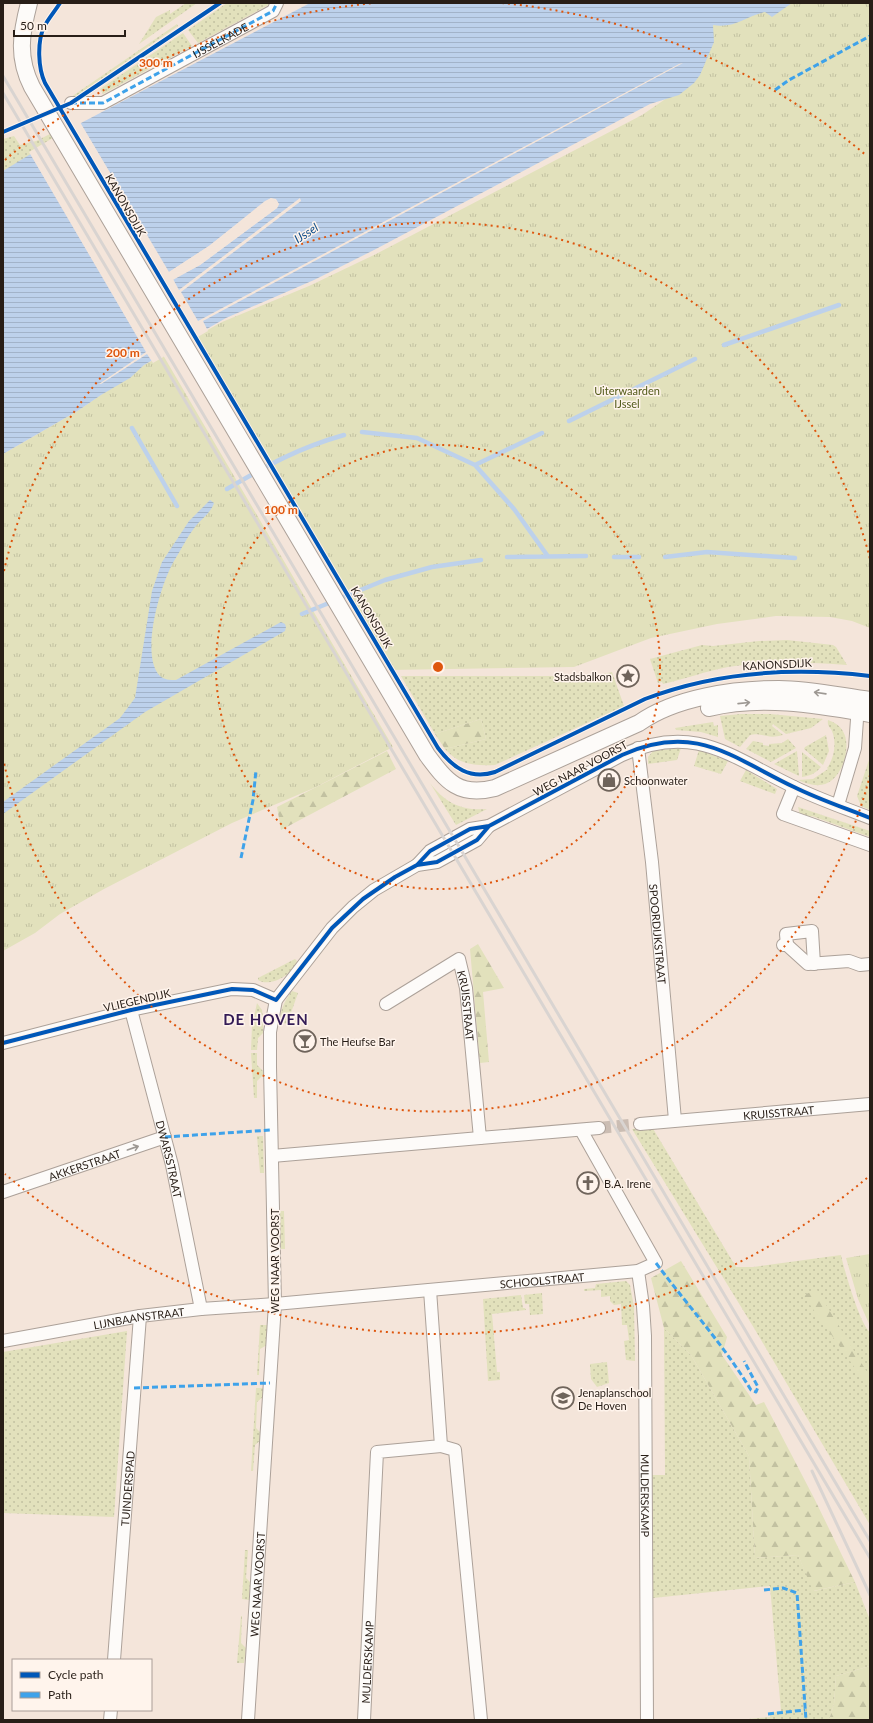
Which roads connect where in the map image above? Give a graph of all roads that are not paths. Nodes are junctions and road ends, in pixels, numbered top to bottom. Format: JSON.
{"nodes":[{"id":1,"x":30,"y":3,"type":"edge"},
{"id":2,"x":277,"y":3,"type":"edge"},
{"id":3,"x":72,"y":103,"type":"dead end"},
{"id":4,"x":864,"y":706,"type":"edge"},
{"id":5,"x":638,"y":748,"type":"junction"},
{"id":6,"x":794,"y":787,"type":"junction"},
{"id":7,"x":838,"y":805,"type":"junction"},
{"id":8,"x":870,"y":818,"type":"edge"},
{"id":9,"x":870,"y":845,"type":"edge"},
{"id":10,"x":814,"y":964,"type":"junction"},
{"id":11,"x":870,"y":964,"type":"edge"},
{"id":12,"x":276,"y":1000,"type":"junction"},
{"id":13,"x":386,"y":1004,"type":"dead end"},
{"id":14,"x":131,"y":1010,"type":"junction"},
{"id":15,"x":3,"y":1043,"type":"edge"},
{"id":16,"x":870,"y":1104,"type":"edge"},
{"id":17,"x":675,"y":1120,"type":"junction"},
{"id":18,"x":640,"y":1124,"type":"tunnel mouth"},
{"id":19,"x":599,"y":1128,"type":"tunnel mouth"},
{"id":20,"x":581,"y":1130,"type":"junction"},
{"id":21,"x":165,"y":1137,"type":"junction"},
{"id":22,"x":480,"y":1138,"type":"junction"},
{"id":23,"x":272,"y":1156,"type":"junction"},
{"id":24,"x":3,"y":1192,"type":"edge"},
{"id":25,"x":638,"y":1271,"type":"junction"},
{"id":26,"x":430,"y":1290,"type":"junction"},
{"id":27,"x":275,"y":1304,"type":"junction"},
{"id":28,"x":201,"y":1308,"type":"junction"},
{"id":29,"x":140,"y":1316,"type":"junction"},
{"id":30,"x":3,"y":1341,"type":"edge"},
{"id":31,"x":441,"y":1446,"type":"junction"},
{"id":32,"x":114,"y":1659,"type":"edge"},
{"id":33,"x":248,"y":1720,"type":"edge"},
{"id":34,"x":364,"y":1720,"type":"edge"},
{"id":35,"x":481,"y":1720,"type":"edge"},
{"id":36,"x":647,"y":1720,"type":"edge"}],
"edges":[{"from":1,"to":4,"type":"street","name":"KANONSDIJK"},
{"from":2,"to":3,"type":"street","name":"IJSSELKADE"},
{"from":4,"to":7,"type":"street"},
{"from":5,"to":6,"type":"street","name":"WEG NAAR VOORST"},
{"from":5,"to":12,"type":"street","name":"WEG NAAR VOORST"},
{"from":5,"to":17,"type":"street","name":"SPOORDIJKSTRAAT"},
{"from":6,"to":7,"type":"street","name":"WEG NAAR VOORST"},
{"from":6,"to":9,"type":"street"},
{"from":7,"to":8,"type":"street","name":"WEG NAAR VOORST"},
{"from":10,"to":10,"type":"street"},
{"from":10,"to":11,"type":"street"},
{"from":12,"to":14,"type":"street","name":"VLIEGENDIJK"},
{"from":12,"to":23,"type":"street","name":"WEG NAAR VOORST"},
{"from":13,"to":22,"type":"street","name":"KRUISSTRAAT"},
{"from":14,"to":15,"type":"street","name":"VLIEGENDIJK"},
{"from":14,"to":21,"type":"street","name":"DWARSSTRAAT"},
{"from":16,"to":17,"type":"street","name":"KRUISSTRAAT"},
{"from":17,"to":18,"type":"street","name":"KRUISSTRAAT"},
{"from":19,"to":20,"type":"street"},
{"from":20,"to":22,"type":"street"},
{"from":20,"to":25,"type":"street","name":"SCHOOLSTRAAT"},
{"from":24,"to":21,"type":"street","name":"AKKERSTRAAT","one_way":true},
{"from":21,"to":28,"type":"street","name":"DWARSSTRAAT"},
{"from":22,"to":23,"type":"street"},
{"from":23,"to":27,"type":"street","name":"WEG NAAR VOORST"},
{"from":25,"to":26,"type":"street","name":"SCHOOLSTRAAT"},
{"from":25,"to":36,"type":"street","name":"MULDERSKAMP"},
{"from":26,"to":27,"type":"street","name":"SCHOOLSTRAAT"},
{"from":26,"to":31,"type":"street"},
{"from":27,"to":28,"type":"street","name":"LIJNBAANSTRAAT"},
{"from":27,"to":33,"type":"street","name":"WEG NAAR VOORST"},
{"from":28,"to":29,"type":"street","name":"LIJNBAANSTRAAT"},
{"from":29,"to":30,"type":"street","name":"LIJNBAANSTRAAT"},
{"from":29,"to":32,"type":"street","name":"TUINDERSPAD"},
{"from":31,"to":34,"type":"street","name":"MULDERSKAMP"},
{"from":31,"to":35,"type":"street"}]}
